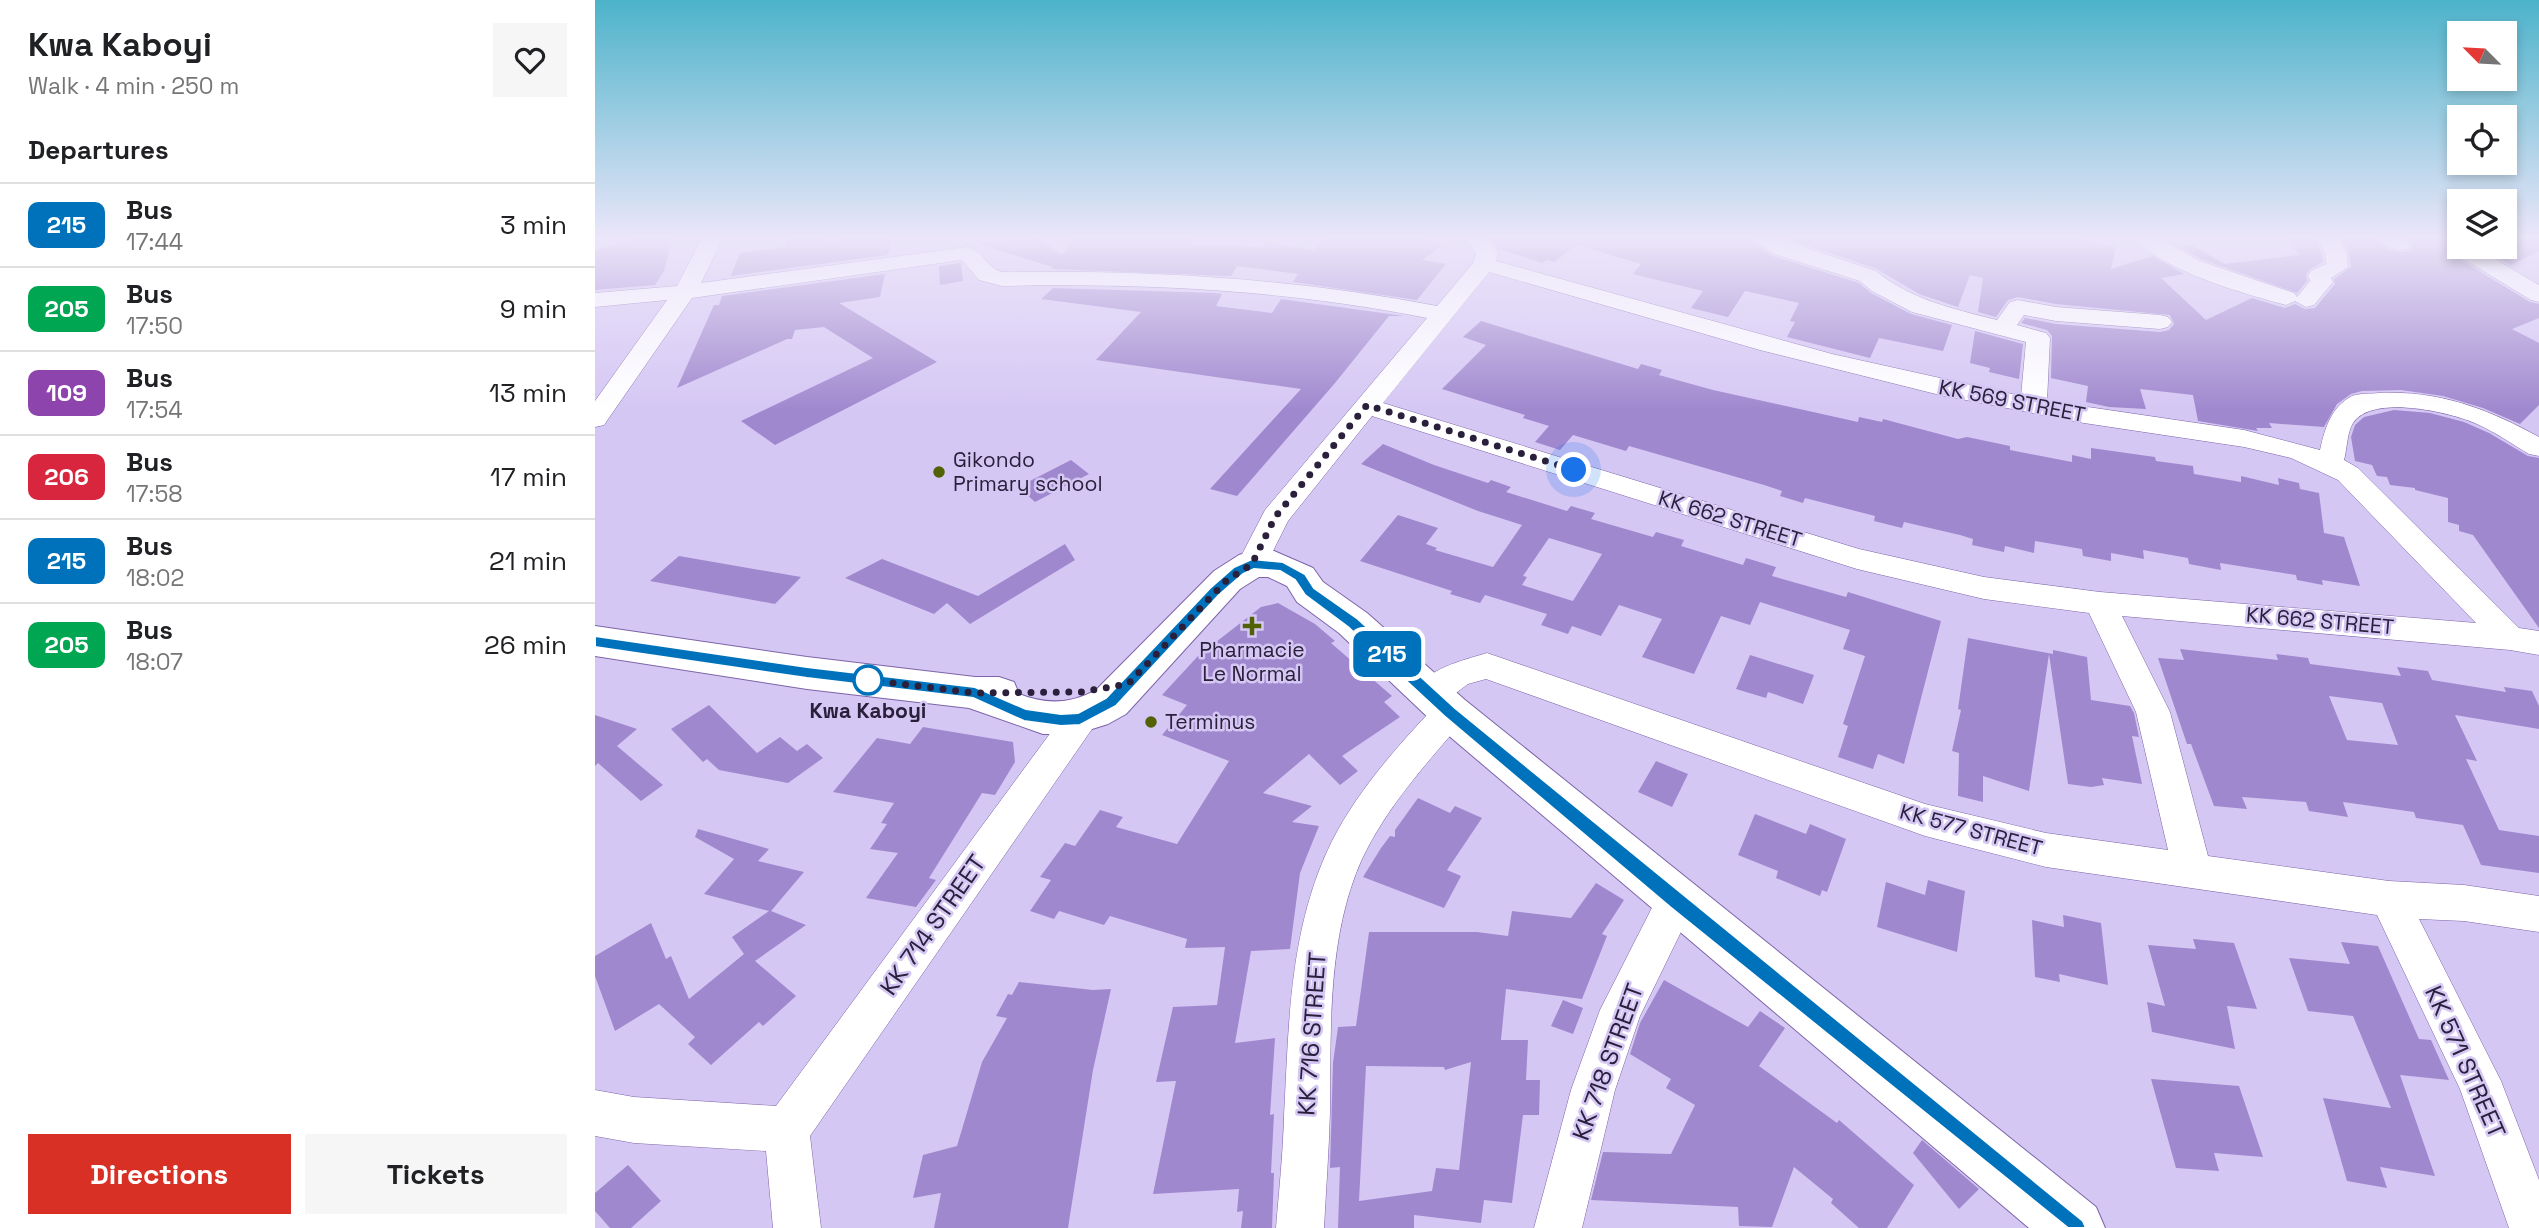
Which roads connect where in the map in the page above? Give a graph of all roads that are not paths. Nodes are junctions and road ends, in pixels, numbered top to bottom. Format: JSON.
{"nodes":[{"id":1,"x":648,"y":295,"type":"edge"},
{"id":2,"x":683,"y":295,"type":"edge"},
{"id":3,"x":1347,"y":295,"type":"edge"},
{"id":4,"x":1459,"y":295,"type":"edge"},
{"id":5,"x":1596,"y":295,"type":"edge"},
{"id":6,"x":1898,"y":295,"type":"edge"},
{"id":7,"x":2285,"y":295,"type":"edge"},
{"id":8,"x":2302,"y":295,"type":"edge"},
{"id":9,"x":595,"y":300,"type":"edge"},
{"id":10,"x":1444,"y":314,"type":"junction"},
{"id":11,"x":2160,"y":322,"type":"dead end"},
{"id":12,"x":2003,"y":329,"type":"junction"},
{"id":13,"x":1367,"y":405,"type":"junction"},
{"id":14,"x":2034,"y":405,"type":"junction"},
{"id":15,"x":595,"y":419,"type":"edge"},
{"id":16,"x":2539,"y":448,"type":"edge"},
{"id":17,"x":2330,"y":462,"type":"junction"},
{"id":18,"x":1252,"y":564,"type":"junction"},
{"id":19,"x":1214,"y":592,"type":"junction"},
{"id":20,"x":1310,"y":592,"type":"junction"},
{"id":21,"x":2100,"y":603,"type":"junction"},
{"id":22,"x":2510,"y":638,"type":"junction"},
{"id":23,"x":595,"y":641,"type":"edge"},
{"id":24,"x":2539,"y":643,"type":"edge"},
{"id":25,"x":1128,"y":684,"type":"junction"},
{"id":26,"x":975,"y":693,"type":"junction"},
{"id":27,"x":1440,"y":703,"type":"junction"},
{"id":28,"x":1080,"y":719,"type":"junction"},
{"id":29,"x":2193,"y":873,"type":"junction"},
{"id":30,"x":2389,"y":899,"type":"junction"},
{"id":31,"x":1676,"y":901,"type":"junction"},
{"id":32,"x":2539,"y":914,"type":"edge"},
{"id":33,"x":595,"y":1113,"type":"edge"},
{"id":34,"x":787,"y":1130,"type":"junction"},
{"id":35,"x":797,"y":1228,"type":"edge"},
{"id":36,"x":1300,"y":1228,"type":"edge"},
{"id":37,"x":1557,"y":1228,"type":"edge"},
{"id":38,"x":2075,"y":1228,"type":"edge"},
{"id":39,"x":2533,"y":1228,"type":"edge"}],
"edges":[{"from":1,"to":9,"type":"street"},
{"from":2,"to":15,"type":"street"},
{"from":3,"to":10,"type":"street"},
{"from":4,"to":10,"type":"street"},
{"from":5,"to":14,"type":"street","name":"KK 569 STREET"},
{"from":6,"to":12,"type":"street"},
{"from":7,"to":8,"type":"street"},
{"from":10,"to":13,"type":"street"},
{"from":11,"to":12,"type":"street"},
{"from":12,"to":14,"type":"street"},
{"from":13,"to":18,"type":"street"},
{"from":13,"to":21,"type":"street","name":"KK 662 STREET"},
{"from":14,"to":17,"type":"street","name":"KK 569 STREET"},
{"from":16,"to":17,"type":"street"},
{"from":17,"to":22,"type":"street","name":"KK 569 STREET"},
{"from":18,"to":19,"type":"main road"},
{"from":18,"to":20,"type":"main road"},
{"from":19,"to":20,"type":"main road"},
{"from":19,"to":25,"type":"main road"},
{"from":20,"to":27,"type":"main road"},
{"from":21,"to":22,"type":"street","name":"KK 662 STREET"},
{"from":21,"to":29,"type":"street"},
{"from":22,"to":24,"type":"street","name":"KK 662 STREET"},
{"from":23,"to":26,"type":"main road"},
{"from":25,"to":26,"type":"main road"},
{"from":25,"to":28,"type":"main road"},
{"from":26,"to":28,"type":"main road"},
{"from":27,"to":29,"type":"street","name":"KK 577 STREET"},
{"from":27,"to":31,"type":"main road"},
{"from":27,"to":36,"type":"street","name":"KK 716 STREET"},
{"from":28,"to":34,"type":"street","name":"KK 714 STREET"},
{"from":29,"to":30,"type":"street","name":"KK 577 STREET"},
{"from":30,"to":32,"type":"street","name":"KK 577 STREET"},
{"from":30,"to":39,"type":"street","name":"KK 571 STREET"},
{"from":31,"to":37,"type":"street","name":"KK 718 STREET"},
{"from":31,"to":38,"type":"main road"},
{"from":33,"to":34,"type":"street"},
{"from":34,"to":35,"type":"street"}]}
